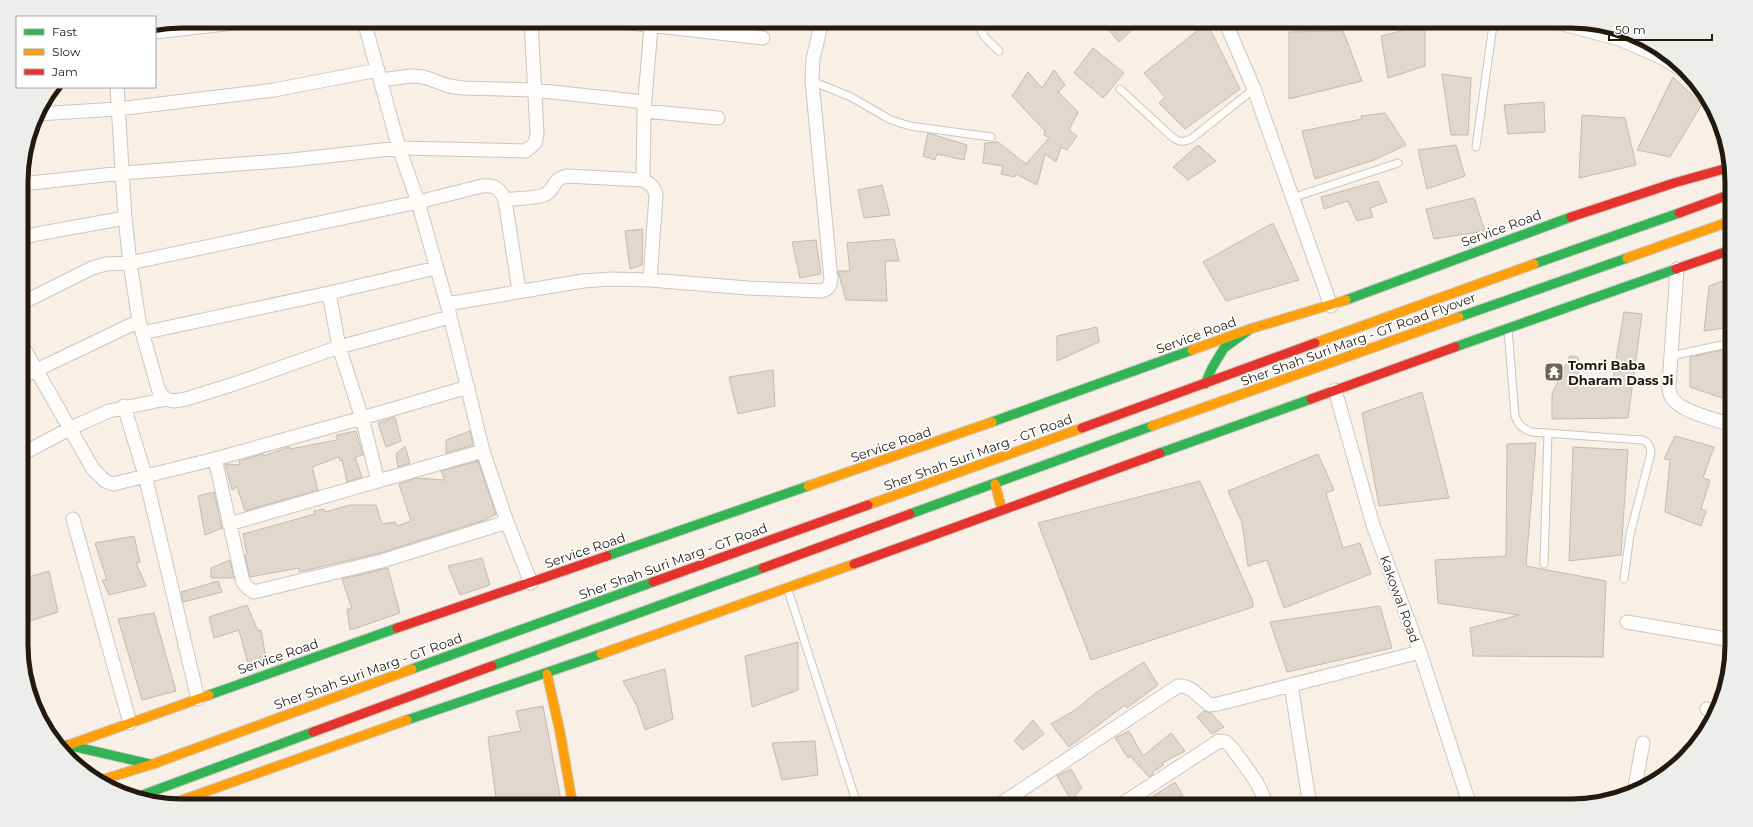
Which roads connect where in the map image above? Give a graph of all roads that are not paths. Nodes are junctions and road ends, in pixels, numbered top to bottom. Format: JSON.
{"nodes":[{"id":1,"x":190,"y":28,"type":"edge"},
{"id":2,"x":366,"y":28,"type":"edge"},
{"id":3,"x":531,"y":28,"type":"edge"},
{"id":4,"x":652,"y":28,"type":"edge"},
{"id":5,"x":673,"y":28,"type":"edge"},
{"id":6,"x":736,"y":28,"type":"edge"},
{"id":7,"x":820,"y":28,"type":"edge"},
{"id":8,"x":980,"y":28,"type":"edge"},
{"id":9,"x":1228,"y":28,"type":"edge"},
{"id":10,"x":1494,"y":28,"type":"edge"},
{"id":11,"x":1566,"y":28,"type":"edge"},
{"id":12,"x":156,"y":32,"type":"edge"},
{"id":13,"x":735,"y":34,"type":"junction"},
{"id":14,"x":763,"y":38,"type":"dead end"},
{"id":15,"x":999,"y":51,"type":"dead end"},
{"id":16,"x":1677,"y":70,"type":"edge"},
{"id":17,"x":379,"y":75,"type":"junction"},
{"id":18,"x":812,"y":81,"type":"junction"},
{"id":19,"x":116,"y":88,"type":"edge"},
{"id":20,"x":1120,"y":89,"type":"dead end"},
{"id":21,"x":1254,"y":89,"type":"junction"},
{"id":22,"x":534,"y":90,"type":"junction"},
{"id":23,"x":644,"y":106,"type":"junction"},
{"id":24,"x":118,"y":109,"type":"junction"},
{"id":25,"x":44,"y":114,"type":"edge"},
{"id":26,"x":718,"y":118,"type":"dead end"},
{"id":27,"x":991,"y":137,"type":"dead end"},
{"id":28,"x":1476,"y":147,"type":"dead end"},
{"id":29,"x":399,"y":148,"type":"junction"},
{"id":30,"x":1398,"y":163,"type":"dead end"},
{"id":31,"x":1725,"y":169,"type":"edge"},
{"id":32,"x":123,"y":172,"type":"junction"},
{"id":33,"x":643,"y":180,"type":"junction"},
{"id":34,"x":28,"y":183,"type":"edge"},
{"id":35,"x":1725,"y":196,"type":"edge"},
{"id":36,"x":1292,"y":198,"type":"junction"},
{"id":37,"x":505,"y":200,"type":"junction"},
{"id":38,"x":418,"y":202,"type":"junction"},
{"id":39,"x":125,"y":218,"type":"junction"},
{"id":40,"x":1725,"y":223,"type":"edge"},
{"id":41,"x":28,"y":236,"type":"edge"},
{"id":42,"x":1725,"y":252,"type":"edge"},
{"id":43,"x":130,"y":263,"type":"junction"},
{"id":44,"x":436,"y":268,"type":"junction"},
{"id":45,"x":1677,"y":269,"type":"junction"},
{"id":46,"x":650,"y":280,"type":"junction"},
{"id":47,"x":519,"y":291,"type":"junction"},
{"id":48,"x":329,"y":293,"type":"junction"},
{"id":49,"x":28,"y":300,"type":"edge"},
{"id":50,"x":447,"y":304,"type":"junction"},
{"id":51,"x":1331,"y":306,"type":"junction"},
{"id":52,"x":450,"y":317,"type":"junction"},
{"id":53,"x":140,"y":327,"type":"junction"},
{"id":54,"x":1508,"y":328,"type":"junction"},
{"id":55,"x":1250,"y":329,"type":"junction"},
{"id":56,"x":1725,"y":345,"type":"edge"},
{"id":57,"x":339,"y":347,"type":"junction"},
{"id":58,"x":28,"y":355,"type":"edge"},
{"id":59,"x":1671,"y":356,"type":"junction"},
{"id":60,"x":37,"y":371,"type":"junction"},
{"id":61,"x":28,"y":375,"type":"edge"},
{"id":62,"x":1205,"y":384,"type":"junction"},
{"id":63,"x":468,"y":387,"type":"junction"},
{"id":64,"x":1335,"y":390,"type":"junction"},
{"id":65,"x":166,"y":399,"type":"junction"},
{"id":66,"x":124,"y":406,"type":"junction"},
{"id":67,"x":362,"y":418,"type":"junction"},
{"id":68,"x":1725,"y":423,"type":"edge"},
{"id":69,"x":71,"y":428,"type":"junction"},
{"id":70,"x":1548,"y":433,"type":"junction"},
{"id":71,"x":28,"y":451,"type":"edge"},
{"id":72,"x":483,"y":451,"type":"junction"},
{"id":73,"x":215,"y":459,"type":"junction"},
{"id":74,"x":146,"y":475,"type":"junction"},
{"id":75,"x":378,"y":481,"type":"junction"},
{"id":76,"x":995,"y":484,"type":"junction"},
{"id":77,"x":1002,"y":510,"type":"junction"},
{"id":78,"x":73,"y":519,"type":"dead end"},
{"id":79,"x":507,"y":522,"type":"junction"},
{"id":80,"x":229,"y":524,"type":"junction"},
{"id":81,"x":1544,"y":564,"type":"dead end"},
{"id":82,"x":1624,"y":579,"type":"dead end"},
{"id":83,"x":531,"y":583,"type":"junction"},
{"id":84,"x":787,"y":587,"type":"junction"},
{"id":85,"x":1627,"y":622,"type":"dead end"},
{"id":86,"x":1725,"y":639,"type":"edge"},
{"id":87,"x":1420,"y":652,"type":"junction"},
{"id":88,"x":547,"y":674,"type":"junction"},
{"id":89,"x":1291,"y":685,"type":"junction"},
{"id":90,"x":198,"y":699,"type":"junction"},
{"id":91,"x":130,"y":723,"type":"junction"},
{"id":92,"x":1643,"y":743,"type":"dead end"},
{"id":93,"x":66,"y":746,"type":"edge"},
{"id":94,"x":68,"y":748,"type":"edge"},
{"id":95,"x":150,"y":764,"type":"junction"},
{"id":96,"x":106,"y":778,"type":"edge"},
{"id":97,"x":1635,"y":785,"type":"edge"},
{"id":98,"x":152,"y":796,"type":"edge"},
{"id":99,"x":185,"y":799,"type":"edge"},
{"id":100,"x":572,"y":799,"type":"edge"},
{"id":101,"x":855,"y":799,"type":"edge"},
{"id":102,"x":1008,"y":799,"type":"edge"},
{"id":103,"x":1130,"y":799,"type":"edge"},
{"id":104,"x":1264,"y":799,"type":"edge"},
{"id":105,"x":1309,"y":799,"type":"edge"},
{"id":106,"x":1468,"y":799,"type":"edge"}],
"edges":[{"from":1,"to":12,"type":"street"},
{"from":2,"to":17,"type":"street"},
{"from":3,"to":22,"type":"street"},
{"from":4,"to":23,"type":"street"},
{"from":5,"to":13,"type":"street"},
{"from":6,"to":13,"type":"street"},
{"from":7,"to":18,"type":"street"},
{"from":8,"to":15,"type":"lane"},
{"from":9,"to":21,"type":"street"},
{"from":10,"to":28,"type":"lane"},
{"from":11,"to":16,"type":"lane"},
{"from":13,"to":14,"type":"street"},
{"from":17,"to":22,"type":"street"},
{"from":17,"to":24,"type":"street"},
{"from":17,"to":29,"type":"street"},
{"from":18,"to":27,"type":"lane"},
{"from":18,"to":46,"type":"street"},
{"from":19,"to":24,"type":"street"},
{"from":20,"to":21,"type":"lane"},
{"from":21,"to":36,"type":"street"},
{"from":22,"to":23,"type":"street"},
{"from":22,"to":29,"type":"street"},
{"from":23,"to":26,"type":"street"},
{"from":23,"to":33,"type":"street"},
{"from":24,"to":25,"type":"street"},
{"from":24,"to":32,"type":"street"},
{"from":29,"to":32,"type":"street"},
{"from":29,"to":38,"type":"street"},
{"from":30,"to":36,"type":"lane"},
{"from":31,"to":51,"type":"main road","name":"Service Road"},
{"from":32,"to":34,"type":"street"},
{"from":32,"to":39,"type":"street"},
{"from":33,"to":37,"type":"street"},
{"from":33,"to":46,"type":"street"},
{"from":35,"to":62,"type":"main road","name":"Sher Shah Suri Marg - GT Road Flyover"},
{"from":36,"to":51,"type":"street"},
{"from":37,"to":38,"type":"street"},
{"from":37,"to":47,"type":"street"},
{"from":38,"to":43,"type":"street"},
{"from":38,"to":44,"type":"street"},
{"from":39,"to":41,"type":"street"},
{"from":39,"to":43,"type":"street"},
{"from":40,"to":76,"type":"main road","name":"Sher Shah Suri Marg - GT Road Flyover"},
{"from":42,"to":45,"type":"main road"},
{"from":43,"to":49,"type":"street"},
{"from":43,"to":53,"type":"street"},
{"from":44,"to":48,"type":"street"},
{"from":44,"to":50,"type":"street"},
{"from":45,"to":54,"type":"main road"},
{"from":45,"to":59,"type":"street"},
{"from":46,"to":47,"type":"street"},
{"from":47,"to":50,"type":"street"},
{"from":48,"to":53,"type":"street"},
{"from":48,"to":57,"type":"street"},
{"from":50,"to":52,"type":"street"},
{"from":51,"to":55,"type":"main road","name":"Service Road"},
{"from":52,"to":57,"type":"street"},
{"from":52,"to":63,"type":"street"},
{"from":53,"to":60,"type":"street"},
{"from":53,"to":65,"type":"street"},
{"from":54,"to":64,"type":"main road"},
{"from":54,"to":70,"type":"lane"},
{"from":55,"to":62,"type":"main road"},
{"from":55,"to":83,"type":"main road","name":"Service Road"},
{"from":56,"to":59,"type":"lane"},
{"from":57,"to":65,"type":"street"},
{"from":57,"to":67,"type":"street"},
{"from":58,"to":60,"type":"street"},
{"from":59,"to":68,"type":"street"},
{"from":60,"to":61,"type":"street"},
{"from":60,"to":69,"type":"street"},
{"from":62,"to":95,"type":"main road","name":"Sher Shah Suri Marg - GT Road"},
{"from":63,"to":67,"type":"street"},
{"from":63,"to":72,"type":"street"},
{"from":64,"to":77,"type":"main road"},
{"from":64,"to":87,"type":"street","name":"Kakowal Road"},
{"from":65,"to":66,"type":"street"},
{"from":66,"to":69,"type":"street"},
{"from":66,"to":74,"type":"street"},
{"from":67,"to":73,"type":"street"},
{"from":67,"to":75,"type":"street"},
{"from":69,"to":71,"type":"street"},
{"from":69,"to":74,"type":"street"},
{"from":70,"to":81,"type":"lane"},
{"from":70,"to":82,"type":"lane"},
{"from":72,"to":75,"type":"street"},
{"from":72,"to":79,"type":"street"},
{"from":73,"to":74,"type":"street"},
{"from":73,"to":80,"type":"street"},
{"from":74,"to":90,"type":"street"},
{"from":75,"to":80,"type":"street"},
{"from":76,"to":77,"type":"main road"},
{"from":76,"to":98,"type":"main road"},
{"from":77,"to":84,"type":"main road"},
{"from":78,"to":91,"type":"street"},
{"from":79,"to":80,"type":"street"},
{"from":79,"to":83,"type":"street"},
{"from":83,"to":90,"type":"main road","name":"Service Road"},
{"from":84,"to":88,"type":"main road"},
{"from":84,"to":101,"type":"lane"},
{"from":85,"to":86,"type":"street"},
{"from":87,"to":89,"type":"street"},
{"from":87,"to":106,"type":"street","name":"Kakowal Road"},
{"from":88,"to":99,"type":"main road"},
{"from":88,"to":100,"type":"main road"},
{"from":89,"to":102,"type":"street"},
{"from":89,"to":105,"type":"street"},
{"from":90,"to":91,"type":"main road","name":"Service Road"},
{"from":91,"to":93,"type":"main road","name":"Service Road"},
{"from":92,"to":97,"type":"street"},
{"from":94,"to":95,"type":"main road"},
{"from":95,"to":96,"type":"main road"},
{"from":103,"to":104,"type":"street"}]}
